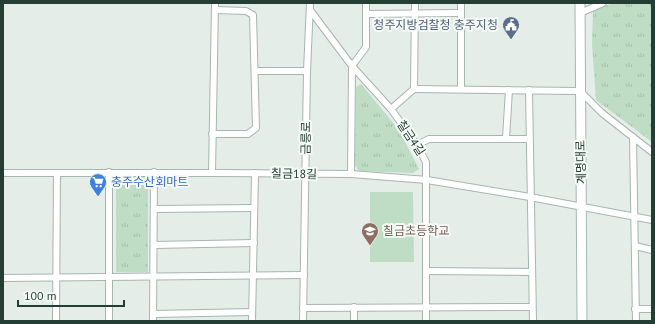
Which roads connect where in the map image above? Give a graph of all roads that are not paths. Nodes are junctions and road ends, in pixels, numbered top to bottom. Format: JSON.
{"nodes":[{"id":1,"x":215,"y":3,"type":"edge"},
{"id":2,"x":366,"y":3,"type":"edge"},
{"id":3,"x":416,"y":3,"type":"edge"},
{"id":4,"x":461,"y":3,"type":"edge"},
{"id":5,"x":580,"y":3,"type":"edge"},
{"id":6,"x":603,"y":3,"type":"edge"},
{"id":7,"x":310,"y":6,"type":"edge"},
{"id":8,"x":215,"y":10,"type":"junction"},
{"id":9,"x":460,"y":13,"type":"junction"},
{"id":10,"x":580,"y":13,"type":"junction"},
{"id":11,"x":366,"y":14,"type":"junction"},
{"id":12,"x":415,"y":14,"type":"junction"},
{"id":13,"x":352,"y":66,"type":"junction"},
{"id":14,"x":255,"y":71,"type":"junction"},
{"id":15,"x":307,"y":71,"type":"junction"},
{"id":16,"x":414,"y":89,"type":"junction"},
{"id":17,"x":461,"y":90,"type":"junction"},
{"id":18,"x":509,"y":90,"type":"junction"},
{"id":19,"x":529,"y":90,"type":"junction"},
{"id":20,"x":580,"y":91,"type":"junction"},
{"id":21,"x":391,"y":109,"type":"junction"},
{"id":22,"x":212,"y":134,"type":"junction"},
{"id":23,"x":506,"y":138,"type":"junction"},
{"id":24,"x":633,"y":138,"type":"junction"},
{"id":25,"x":529,"y":139,"type":"junction"},
{"id":26,"x":417,"y":145,"type":"junction"},
{"id":27,"x":652,"y":152,"type":"edge"},
{"id":28,"x":109,"y":172,"type":"junction"},
{"id":29,"x":154,"y":172,"type":"junction"},
{"id":30,"x":3,"y":173,"type":"edge"},
{"id":31,"x":57,"y":173,"type":"junction"},
{"id":32,"x":212,"y":173,"type":"junction"},
{"id":33,"x":255,"y":173,"type":"junction"},
{"id":34,"x":306,"y":174,"type":"junction"},
{"id":35,"x":351,"y":174,"type":"junction"},
{"id":36,"x":427,"y":180,"type":"junction"},
{"id":37,"x":530,"y":197,"type":"junction"},
{"id":38,"x":582,"y":207,"type":"junction"},
{"id":39,"x":254,"y":208,"type":"junction"},
{"id":40,"x":154,"y":209,"type":"junction"},
{"id":41,"x":634,"y":217,"type":"junction"},
{"id":42,"x":652,"y":220,"type":"edge"},
{"id":43,"x":254,"y":243,"type":"junction"},
{"id":44,"x":154,"y":245,"type":"junction"},
{"id":45,"x":635,"y":246,"type":"junction"},
{"id":46,"x":652,"y":250,"type":"edge"},
{"id":47,"x":426,"y":271,"type":"junction"},
{"id":48,"x":532,"y":272,"type":"junction"},
{"id":49,"x":304,"y":275,"type":"junction"},
{"id":50,"x":109,"y":276,"type":"junction"},
{"id":51,"x":154,"y":276,"type":"junction"},
{"id":52,"x":253,"y":276,"type":"junction"},
{"id":53,"x":56,"y":277,"type":"junction"},
{"id":54,"x":3,"y":278,"type":"edge"},
{"id":55,"x":426,"y":307,"type":"junction"},
{"id":56,"x":532,"y":307,"type":"junction"},
{"id":57,"x":303,"y":308,"type":"junction"},
{"id":58,"x":354,"y":308,"type":"junction"},
{"id":59,"x":636,"y":309,"type":"junction"},
{"id":60,"x":652,"y":309,"type":"edge"},
{"id":61,"x":252,"y":312,"type":"junction"},
{"id":62,"x":153,"y":314,"type":"junction"},
{"id":63,"x":56,"y":321,"type":"edge"},
{"id":64,"x":110,"y":321,"type":"edge"},
{"id":65,"x":153,"y":321,"type":"edge"},
{"id":66,"x":252,"y":321,"type":"edge"},
{"id":67,"x":303,"y":321,"type":"edge"},
{"id":68,"x":354,"y":321,"type":"edge"},
{"id":69,"x":426,"y":321,"type":"edge"},
{"id":70,"x":533,"y":321,"type":"edge"},
{"id":71,"x":582,"y":321,"type":"edge"},
{"id":72,"x":636,"y":321,"type":"edge"}],
"edges":[{"from":1,"to":8,"type":"street"},
{"from":2,"to":11,"type":"street"},
{"from":3,"to":12,"type":"street"},
{"from":4,"to":9,"type":"street"},
{"from":5,"to":10,"type":"street","name":"계명대로"},
{"from":6,"to":10,"type":"street"},
{"from":7,"to":13,"type":"street","name":"칠금4길"},
{"from":7,"to":15,"type":"street","name":"금릉로"},
{"from":8,"to":14,"type":"street"},
{"from":8,"to":22,"type":"street"},
{"from":9,"to":12,"type":"street"},
{"from":9,"to":17,"type":"street"},
{"from":10,"to":20,"type":"street","name":"계명대로"},
{"from":11,"to":12,"type":"street"},
{"from":11,"to":13,"type":"street"},
{"from":12,"to":16,"type":"street"},
{"from":13,"to":21,"type":"street","name":"칠금4길"},
{"from":13,"to":35,"type":"street"},
{"from":14,"to":15,"type":"street"},
{"from":14,"to":22,"type":"street"},
{"from":15,"to":34,"type":"street","name":"금릉로"},
{"from":16,"to":17,"type":"street"},
{"from":16,"to":21,"type":"street"},
{"from":17,"to":18,"type":"street"},
{"from":18,"to":19,"type":"street"},
{"from":18,"to":23,"type":"street"},
{"from":19,"to":20,"type":"street"},
{"from":19,"to":25,"type":"street"},
{"from":20,"to":24,"type":"street"},
{"from":20,"to":38,"type":"street","name":"계명대로"},
{"from":21,"to":26,"type":"street","name":"칠금4길"},
{"from":22,"to":32,"type":"street"},
{"from":23,"to":25,"type":"street"},
{"from":23,"to":26,"type":"street"},
{"from":24,"to":27,"type":"street"},
{"from":24,"to":41,"type":"street"},
{"from":25,"to":37,"type":"street"},
{"from":26,"to":36,"type":"street","name":"칠금4길"},
{"from":28,"to":29,"type":"street","name":"칠금18길"},
{"from":28,"to":31,"type":"street","name":"칠금18길"},
{"from":28,"to":50,"type":"street"},
{"from":29,"to":32,"type":"street","name":"칠금18길"},
{"from":29,"to":40,"type":"street"},
{"from":30,"to":31,"type":"street","name":"칠금18길"},
{"from":31,"to":53,"type":"street"},
{"from":32,"to":33,"type":"street","name":"칠금18길"},
{"from":33,"to":34,"type":"street","name":"칠금18길"},
{"from":33,"to":39,"type":"street"},
{"from":34,"to":35,"type":"street","name":"칠금18길"},
{"from":34,"to":49,"type":"street","name":"금릉로"},
{"from":35,"to":36,"type":"street","name":"칠금18길"},
{"from":36,"to":37,"type":"street","name":"칠금18길"},
{"from":36,"to":47,"type":"street","name":"칠금4길"},
{"from":37,"to":38,"type":"street","name":"칠금18길"},
{"from":37,"to":48,"type":"street"},
{"from":38,"to":41,"type":"street","name":"칠금18길"},
{"from":38,"to":71,"type":"street","name":"계명대로"},
{"from":39,"to":40,"type":"street"},
{"from":39,"to":43,"type":"street"},
{"from":40,"to":44,"type":"street"},
{"from":41,"to":42,"type":"street","name":"칠금18길"},
{"from":41,"to":45,"type":"street"},
{"from":43,"to":44,"type":"street"},
{"from":43,"to":52,"type":"street"},
{"from":44,"to":51,"type":"street"},
{"from":45,"to":46,"type":"street"},
{"from":45,"to":59,"type":"street"},
{"from":47,"to":48,"type":"street"},
{"from":47,"to":55,"type":"street","name":"칠금4길"},
{"from":48,"to":56,"type":"street"},
{"from":49,"to":52,"type":"street"},
{"from":49,"to":57,"type":"street","name":"금릉로"},
{"from":50,"to":51,"type":"street"},
{"from":50,"to":53,"type":"street"},
{"from":50,"to":64,"type":"street"},
{"from":51,"to":52,"type":"street"},
{"from":51,"to":62,"type":"street"},
{"from":52,"to":61,"type":"street"},
{"from":53,"to":54,"type":"street"},
{"from":53,"to":63,"type":"street"},
{"from":55,"to":56,"type":"street"},
{"from":55,"to":58,"type":"street"},
{"from":55,"to":69,"type":"street","name":"칠금4길"},
{"from":56,"to":70,"type":"street"},
{"from":57,"to":58,"type":"street"},
{"from":57,"to":67,"type":"street","name":"금릉로"},
{"from":58,"to":68,"type":"street"},
{"from":59,"to":60,"type":"street"},
{"from":59,"to":72,"type":"street"},
{"from":61,"to":62,"type":"street"},
{"from":61,"to":66,"type":"street"},
{"from":62,"to":65,"type":"street"}]}
